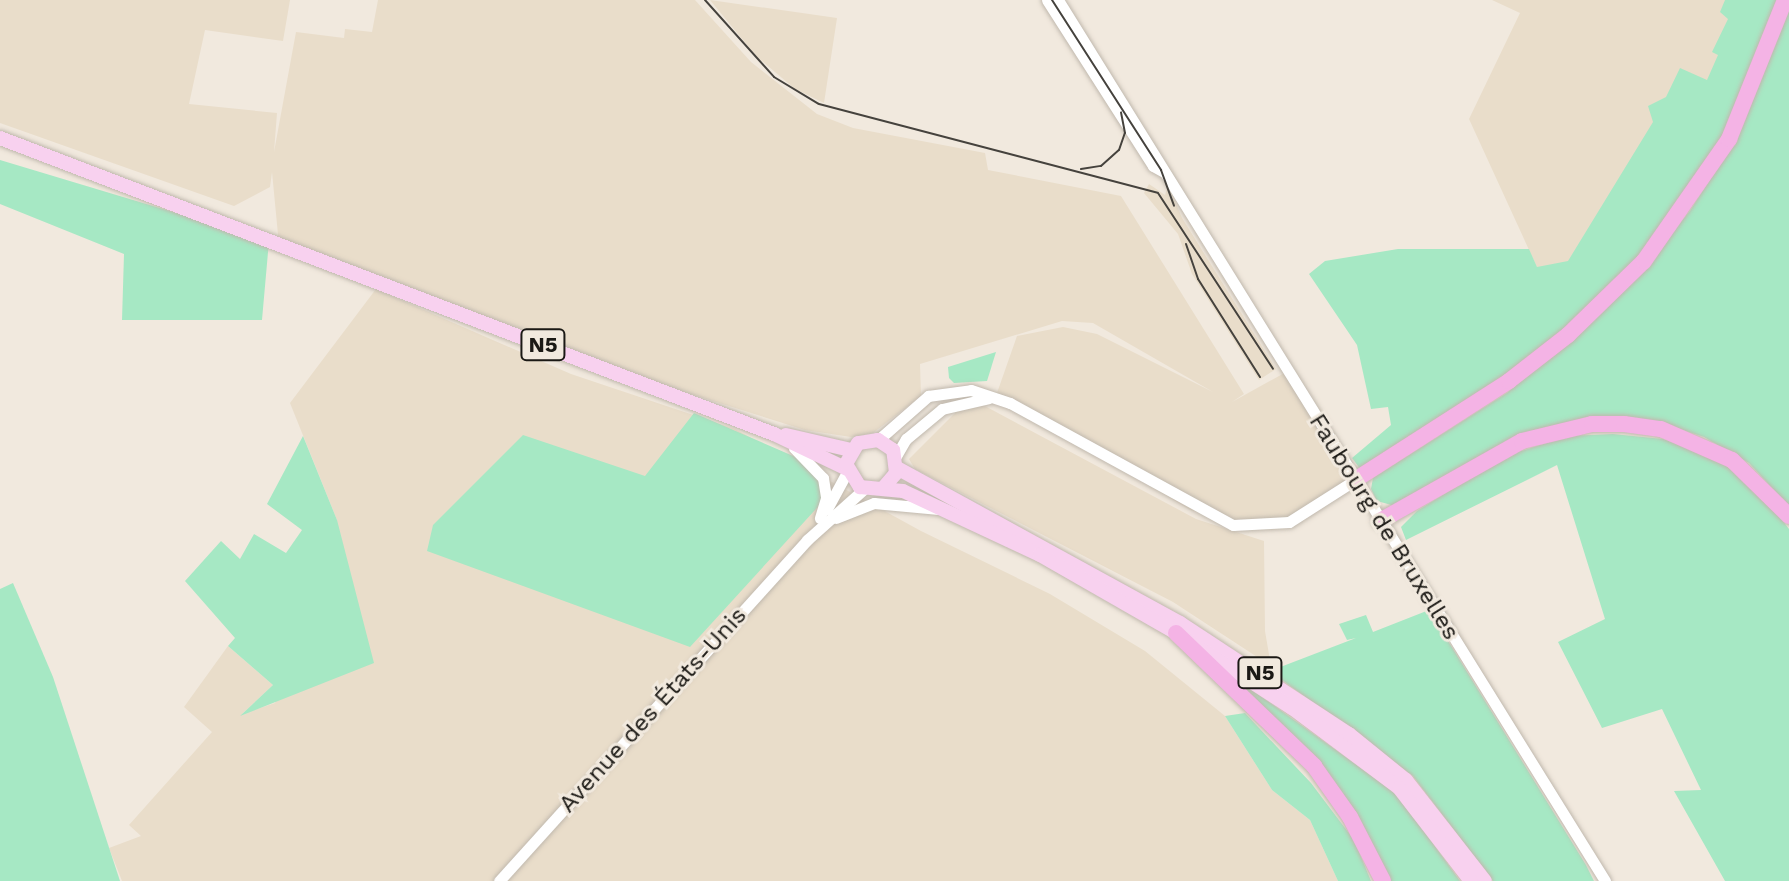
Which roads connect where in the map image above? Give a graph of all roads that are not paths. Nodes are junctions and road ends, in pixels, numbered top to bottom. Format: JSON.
{"nodes":[{"id":1,"x":1047,"y":0,"type":"edge"},
{"id":2,"x":1058,"y":0,"type":"edge"},
{"id":3,"x":1785,"y":0,"type":"edge"},
{"id":4,"x":0,"y":138,"type":"edge"},
{"id":5,"x":1165,"y":172,"type":"junction"},
{"id":6,"x":993,"y":397,"type":"junction"},
{"id":7,"x":774,"y":434,"type":"junction"},
{"id":8,"x":878,"y":440,"type":"junction"},
{"id":9,"x":851,"y":450,"type":"junction"},
{"id":10,"x":897,"y":462,"type":"junction"},
{"id":11,"x":847,"y":471,"type":"junction"},
{"id":12,"x":1355,"y":480,"type":"junction"},
{"id":13,"x":884,"y":487,"type":"junction"},
{"id":14,"x":864,"y":489,"type":"junction"},
{"id":15,"x":942,"y":509,"type":"junction"},
{"id":16,"x":1789,"y":516,"type":"edge"},
{"id":17,"x":826,"y":519,"type":"junction"},
{"id":18,"x":1380,"y":521,"type":"junction"},
{"id":19,"x":1176,"y":633,"type":"junction"},
{"id":20,"x":499,"y":881,"type":"edge"},
{"id":21,"x":1383,"y":881,"type":"edge"},
{"id":22,"x":1471,"y":881,"type":"edge"},
{"id":23,"x":1485,"y":881,"type":"edge"},
{"id":24,"x":1605,"y":881,"type":"edge"}],
"edges":[{"from":1,"to":5,"type":"street","name":"Faubourg de Bruxelles"},
{"from":2,"to":5,"type":"street","name":"Faubourg de Bruxelles"},
{"from":3,"to":12,"type":"highway"},
{"from":4,"to":7,"type":"main road","number":"N5"},
{"from":5,"to":12,"type":"street","name":"Faubourg de Bruxelles"},
{"from":6,"to":8,"type":"street"},
{"from":6,"to":10,"type":"street"},
{"from":6,"to":12,"type":"street"},
{"from":7,"to":9,"type":"main road","number":"N5"},
{"from":7,"to":11,"type":"main road","number":"N5"},
{"from":7,"to":17,"type":"street"},
{"from":8,"to":9,"type":"main road"},
{"from":8,"to":10,"type":"main road","number":"N5"},
{"from":9,"to":11,"type":"main road"},
{"from":10,"to":13,"type":"main road"},
{"from":10,"to":23,"type":"main road","number":"N5"},
{"from":11,"to":14,"type":"main road","number":"N5"},
{"from":11,"to":17,"type":"street","name":"Avenue des États-Unis"},
{"from":12,"to":18,"type":"street","name":"Faubourg de Bruxelles"},
{"from":13,"to":14,"type":"main road","number":"N5"},
{"from":13,"to":15,"type":"main road","number":"N5"},
{"from":14,"to":17,"type":"street","name":"Avenue des États-Unis"},
{"from":15,"to":17,"type":"street"},
{"from":15,"to":19,"type":"main road","number":"N5"},
{"from":16,"to":18,"type":"highway"},
{"from":17,"to":20,"type":"street","name":"Avenue des États-Unis"},
{"from":18,"to":24,"type":"street","name":"Faubourg de Bruxelles"},
{"from":19,"to":21,"type":"highway"},
{"from":19,"to":22,"type":"main road","number":"N5"}]}
